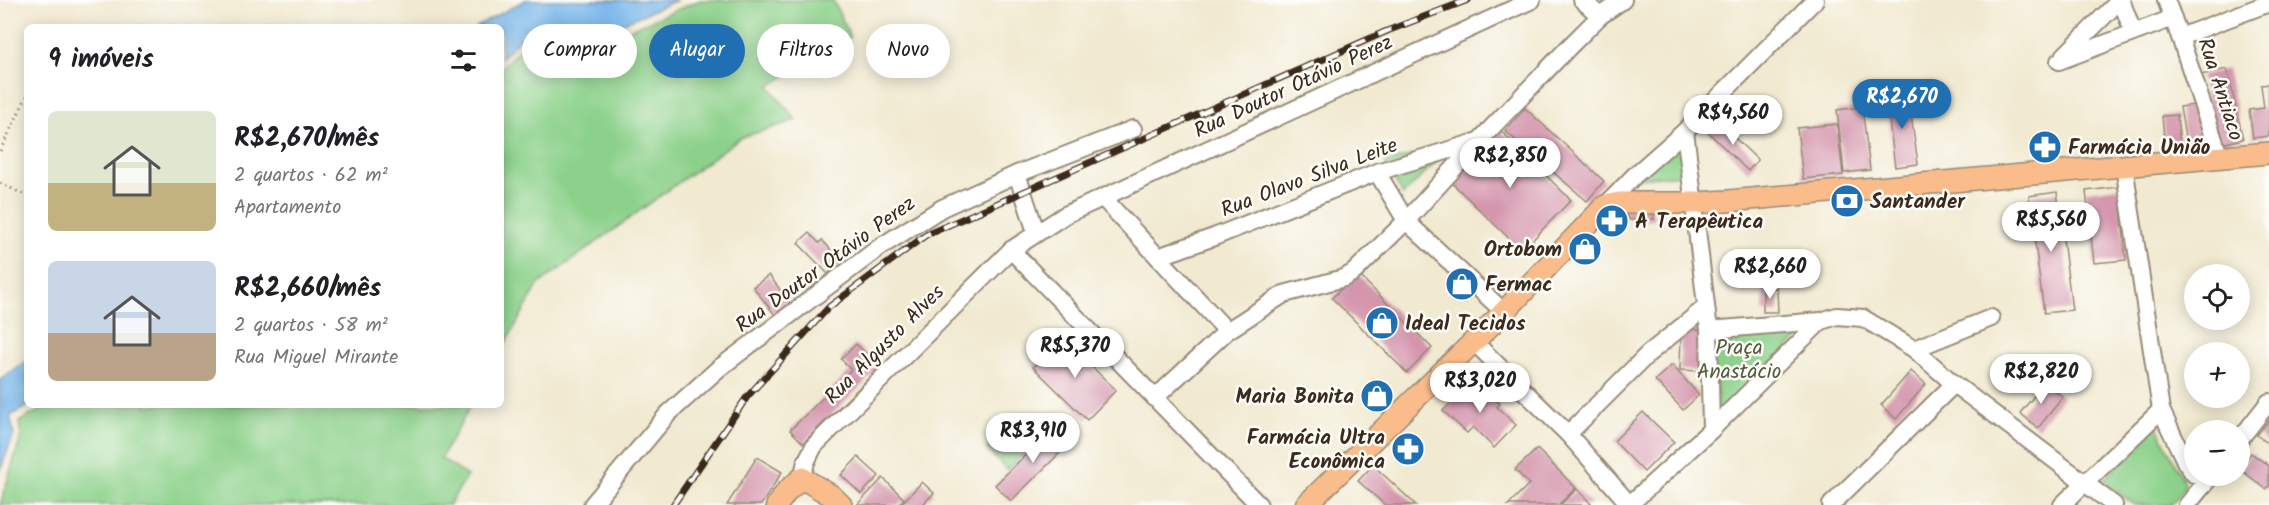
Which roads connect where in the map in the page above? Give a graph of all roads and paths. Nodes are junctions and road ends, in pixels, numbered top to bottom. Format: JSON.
{"nodes":[{"id":1,"x":1532,"y":0,"type":"edge"},
{"id":2,"x":1582,"y":0,"type":"edge"},
{"id":3,"x":1623,"y":0,"type":"edge"},
{"id":4,"x":1815,"y":0,"type":"edge"},
{"id":5,"x":2120,"y":0,"type":"edge"},
{"id":6,"x":2166,"y":0,"type":"edge"},
{"id":7,"x":2269,"y":3,"type":"edge"},
{"id":8,"x":1600,"y":16,"type":"junction"},
{"id":9,"x":2173,"y":18,"type":"junction"},
{"id":10,"x":2133,"y":32,"type":"junction"},
{"id":11,"x":2181,"y":37,"type":"junction"},
{"id":12,"x":24,"y":102,"type":"edge"},
{"id":13,"x":1133,"y":129,"type":"dead end"},
{"id":14,"x":1685,"y":131,"type":"junction"},
{"id":15,"x":1478,"y":142,"type":"junction"},
{"id":16,"x":0,"y":151,"type":"edge"},
{"id":17,"x":2269,"y":153,"type":"edge"},
{"id":18,"x":2220,"y":158,"type":"junction"},
{"id":19,"x":2124,"y":165,"type":"junction"},
{"id":20,"x":1377,"y":172,"type":"junction"},
{"id":21,"x":1017,"y":174,"type":"junction"},
{"id":22,"x":0,"y":183,"type":"edge"},
{"id":23,"x":24,"y":195,"type":"edge"},
{"id":24,"x":1103,"y":198,"type":"junction"},
{"id":25,"x":1693,"y":203,"type":"junction"},
{"id":26,"x":1605,"y":207,"type":"junction"},
{"id":27,"x":1406,"y":221,"type":"junction"},
{"id":28,"x":1036,"y":232,"type":"junction"},
{"id":29,"x":1011,"y":250,"type":"junction"},
{"id":30,"x":1158,"y":257,"type":"junction"},
{"id":31,"x":1706,"y":307,"type":"junction"},
{"id":32,"x":1504,"y":312,"type":"junction"},
{"id":33,"x":1991,"y":318,"type":"dead end"},
{"id":34,"x":1821,"y":321,"type":"junction"},
{"id":35,"x":1709,"y":330,"type":"junction"},
{"id":36,"x":1227,"y":331,"type":"junction"},
{"id":37,"x":1473,"y":341,"type":"junction"},
{"id":38,"x":1914,"y":349,"type":"junction"},
{"id":39,"x":1954,"y":384,"type":"junction"},
{"id":40,"x":1156,"y":397,"type":"junction"},
{"id":41,"x":2269,"y":402,"type":"edge"},
{"id":42,"x":2161,"y":410,"type":"junction"},
{"id":43,"x":2250,"y":426,"type":"edge"},
{"id":44,"x":1711,"y":430,"type":"junction"},
{"id":45,"x":1568,"y":434,"type":"junction"},
{"id":46,"x":2184,"y":459,"type":"edge"},
{"id":47,"x":802,"y":478,"type":"junction"},
{"id":48,"x":2085,"y":482,"type":"junction"},
{"id":49,"x":2197,"y":486,"type":"edge"},
{"id":50,"x":592,"y":505,"type":"edge"},
{"id":51,"x":777,"y":505,"type":"edge"},
{"id":52,"x":841,"y":505,"type":"edge"},
{"id":53,"x":1259,"y":505,"type":"edge"},
{"id":54,"x":1306,"y":505,"type":"edge"},
{"id":55,"x":1630,"y":505,"type":"edge"},
{"id":56,"x":1831,"y":505,"type":"edge"},
{"id":57,"x":2062,"y":505,"type":"edge"},
{"id":58,"x":2114,"y":505,"type":"edge"},
{"id":59,"x":2187,"y":505,"type":"edge"}],
"edges":[{"from":1,"to":24,"type":"street","name":"Rua Doutor Otávio Perez"},
{"from":2,"to":8,"type":"street"},
{"from":3,"to":8,"type":"street"},
{"from":4,"to":14,"type":"street"},
{"from":5,"to":10,"type":"street"},
{"from":5,"to":10,"type":"street"},
{"from":6,"to":9,"type":"street","name":"Rua Antiaco"},
{"from":7,"to":11,"type":"street"},
{"from":8,"to":15,"type":"street"},
{"from":9,"to":10,"type":"street"},
{"from":9,"to":11,"type":"street","name":"Rua Antiaco"},
{"from":11,"to":18,"type":"street","name":"Rua Antiaco"},
{"from":12,"to":16,"type":"path"},
{"from":13,"to":21,"type":"street","name":"Rua Doutor Otávio Perez"},
{"from":14,"to":25,"type":"street"},
{"from":14,"to":26,"type":"street"},
{"from":15,"to":20,"type":"street","name":"Rua Olavo Silva Leite"},
{"from":15,"to":27,"type":"street"},
{"from":17,"to":18,"type":"main road"},
{"from":18,"to":19,"type":"main road"},
{"from":19,"to":25,"type":"main road"},
{"from":19,"to":42,"type":"street"},
{"from":20,"to":27,"type":"street"},
{"from":20,"to":30,"type":"street","name":"Rua Olavo Silva Leite"},
{"from":21,"to":28,"type":"street"},
{"from":21,"to":50,"type":"street","name":"Rua Doutor Otávio Perez"},
{"from":22,"to":23,"type":"path"},
{"from":24,"to":28,"type":"street","name":"Rua Doutor Otávio Perez"},
{"from":24,"to":30,"type":"street"},
{"from":25,"to":26,"type":"main road"},
{"from":25,"to":31,"type":"street"},
{"from":26,"to":32,"type":"main road"},
{"from":27,"to":32,"type":"street"},
{"from":27,"to":36,"type":"street"},
{"from":28,"to":29,"type":"street","name":"Rua Doutor Otávio Perez"},
{"from":29,"to":40,"type":"street"},
{"from":29,"to":47,"type":"street","name":"Rua Algusto Alves"},
{"from":30,"to":36,"type":"street"},
{"from":31,"to":35,"type":"street"},
{"from":31,"to":45,"type":"street"},
{"from":32,"to":37,"type":"main road"},
{"from":33,"to":38,"type":"street"},
{"from":34,"to":35,"type":"street"},
{"from":34,"to":38,"type":"street"},
{"from":34,"to":44,"type":"street"},
{"from":35,"to":44,"type":"street"},
{"from":36,"to":40,"type":"street"},
{"from":37,"to":45,"type":"street"},
{"from":37,"to":54,"type":"main road"},
{"from":38,"to":39,"type":"street"},
{"from":39,"to":48,"type":"street"},
{"from":39,"to":56,"type":"street"},
{"from":40,"to":53,"type":"street"},
{"from":41,"to":43,"type":"street"},
{"from":42,"to":46,"type":"street"},
{"from":42,"to":48,"type":"street"},
{"from":44,"to":55,"type":"street"},
{"from":45,"to":55,"type":"street"},
{"from":47,"to":51,"type":"main road"},
{"from":47,"to":52,"type":"main road"},
{"from":48,"to":57,"type":"street"},
{"from":48,"to":58,"type":"street"},
{"from":49,"to":59,"type":"street"}]}
